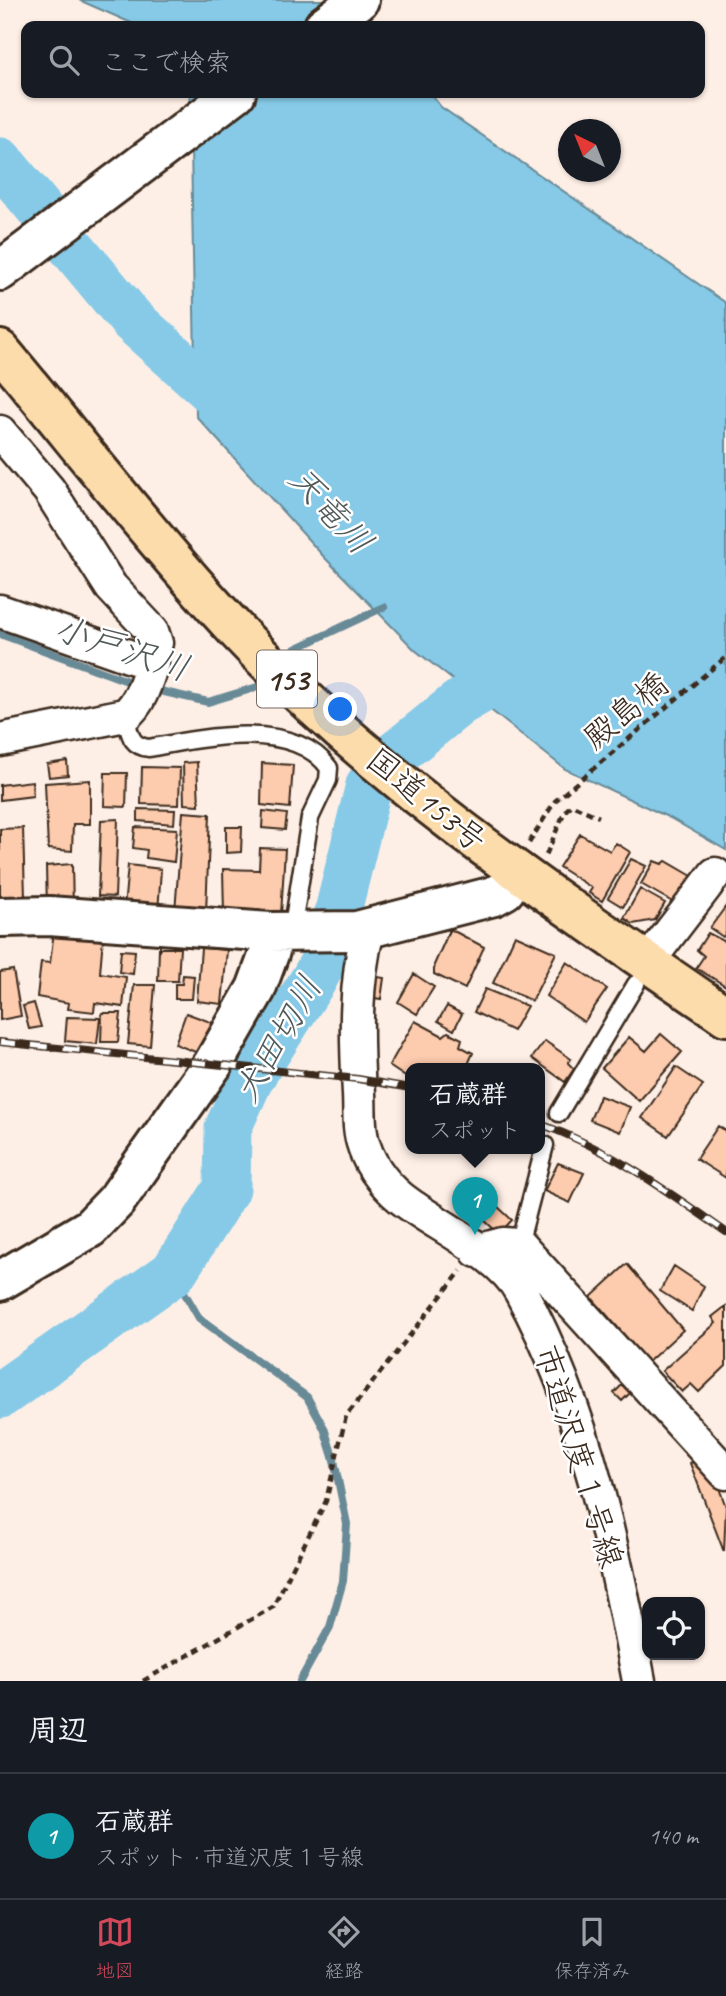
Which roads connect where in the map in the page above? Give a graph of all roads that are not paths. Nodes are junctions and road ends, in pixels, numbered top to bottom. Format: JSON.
{"nodes":[{"id":1,"x":359,"y":0,"type":"edge"},
{"id":2,"x":331,"y":21,"type":"edge"},
{"id":3,"x":229,"y":98,"type":"edge"},
{"id":4,"x":0,"y":271,"type":"edge"},
{"id":5,"x":0,"y":351,"type":"edge"},
{"id":6,"x":0,"y":432,"type":"edge"},
{"id":7,"x":0,"y":611,"type":"edge"},
{"id":8,"x":140,"y":685,"type":"junction"},
{"id":9,"x":0,"y":740,"type":"edge"},
{"id":10,"x":528,"y":861,"type":"junction"},
{"id":11,"x":721,"y":877,"type":"edge"},
{"id":12,"x":0,"y":917,"type":"edge"},
{"id":13,"x":362,"y":931,"type":"junction"},
{"id":14,"x":287,"y":932,"type":"junction"},
{"id":15,"x":660,"y":946,"type":"dead end"},
{"id":16,"x":636,"y":984,"type":"dead end"},
{"id":17,"x":726,"y":1016,"type":"edge"},
{"id":18,"x":559,"y":1113,"type":"dead end"},
{"id":19,"x":543,"y":1154,"type":"edge"},
{"id":20,"x":519,"y":1245,"type":"junction"},
{"id":21,"x":477,"y":1251,"type":"junction"},
{"id":22,"x":0,"y":1281,"type":"edge"},
{"id":23,"x":726,"y":1473,"type":"edge"},
{"id":24,"x":639,"y":1681,"type":"edge"}],
"edges":[{"from":1,"to":2,"type":"main road"},
{"from":3,"to":4,"type":"main road"},
{"from":5,"to":10,"type":"highway","name":"国道153号","number":"153"},
{"from":6,"to":8,"type":"street"},
{"from":7,"to":8,"type":"street"},
{"from":8,"to":9,"type":"street"},
{"from":8,"to":14,"type":"lane"},
{"from":10,"to":13,"type":"main road"},
{"from":10,"to":17,"type":"highway","name":"国道153号","number":"153"},
{"from":11,"to":15,"type":"street"},
{"from":12,"to":14,"type":"main road"},
{"from":13,"to":14,"type":"main road"},
{"from":13,"to":21,"type":"street","name":"市道沢度１号線"},
{"from":14,"to":22,"type":"main road"},
{"from":16,"to":18,"type":"lane"},
{"from":19,"to":20,"type":"lane"},
{"from":20,"to":21,"type":"street"},
{"from":20,"to":23,"type":"street"},
{"from":21,"to":24,"type":"street","name":"市道沢度１号線"}]}
